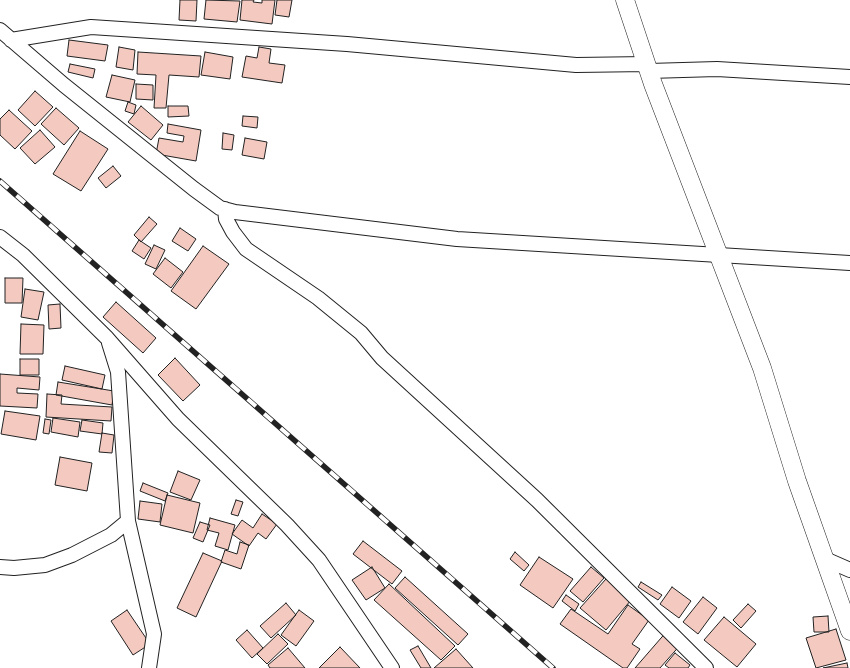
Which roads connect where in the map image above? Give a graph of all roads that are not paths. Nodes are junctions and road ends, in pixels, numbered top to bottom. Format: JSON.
{"nodes":[{"id":1,"x":625,"y":0,"type":"edge"},
{"id":2,"x":0,"y":30,"type":"edge"},
{"id":3,"x":11,"y":40,"type":"junction"},
{"id":4,"x":648,"y":68,"type":"junction"},
{"id":5,"x":850,"y":77,"type":"edge"},
{"id":6,"x":225,"y":209,"type":"junction"},
{"id":7,"x":0,"y":237,"type":"edge"},
{"id":8,"x":719,"y":256,"type":"junction"},
{"id":9,"x":850,"y":264,"type":"edge"},
{"id":10,"x":107,"y":338,"type":"junction"},
{"id":11,"x":128,"y":521,"type":"junction"},
{"id":12,"x":825,"y":559,"type":"junction"},
{"id":13,"x":0,"y":566,"type":"edge"},
{"id":14,"x":850,"y":570,"type":"edge"},
{"id":15,"x":850,"y":631,"type":"edge"},
{"id":16,"x":150,"y":668,"type":"edge"},
{"id":17,"x":392,"y":668,"type":"edge"},
{"id":18,"x":706,"y":668,"type":"edge"}],
"edges":[{"from":1,"to":4,"type":"street"},
{"from":2,"to":3,"type":"street"},
{"from":3,"to":4,"type":"street"},
{"from":3,"to":6,"type":"street"},
{"from":4,"to":5,"type":"street"},
{"from":4,"to":8,"type":"street"},
{"from":6,"to":8,"type":"street"},
{"from":6,"to":18,"type":"street"},
{"from":7,"to":10,"type":"street"},
{"from":8,"to":9,"type":"street"},
{"from":8,"to":12,"type":"street"},
{"from":10,"to":11,"type":"street"},
{"from":10,"to":17,"type":"street"},
{"from":11,"to":13,"type":"street"},
{"from":11,"to":16,"type":"street"},
{"from":12,"to":14,"type":"street"},
{"from":12,"to":15,"type":"street"}]}
